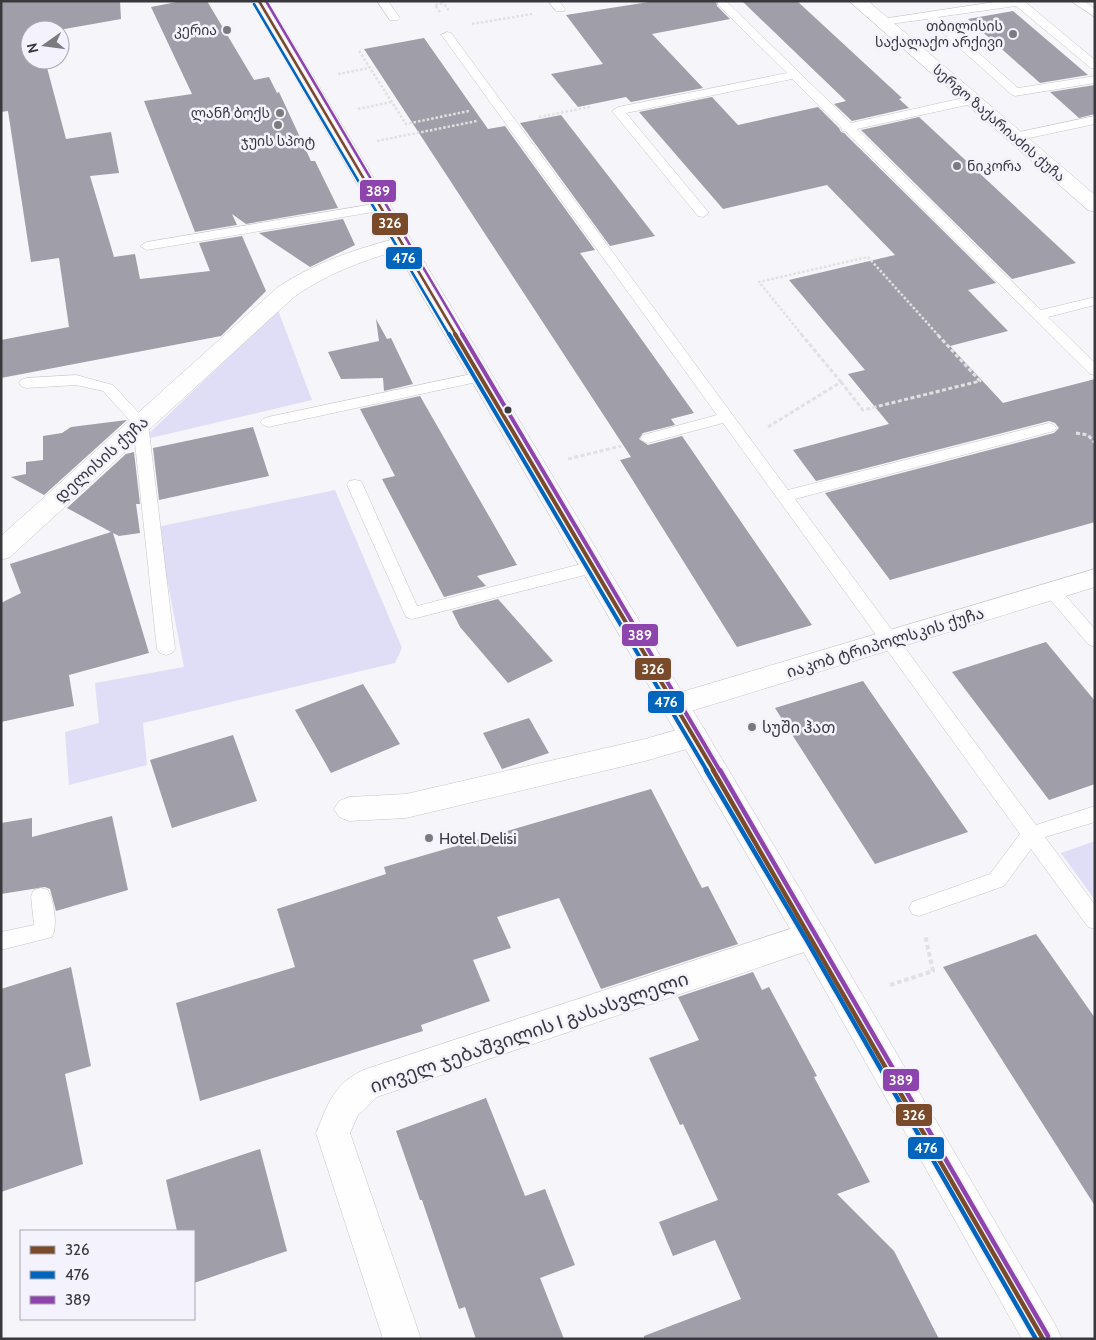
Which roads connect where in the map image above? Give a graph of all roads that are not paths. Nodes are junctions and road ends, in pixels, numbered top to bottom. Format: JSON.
{"nodes":[{"id":1,"x":259,"y":1,"type":"edge"},
{"id":2,"x":382,"y":1,"type":"edge"},
{"id":3,"x":857,"y":1,"type":"edge"},
{"id":4,"x":1076,"y":1,"type":"edge"},
{"id":5,"x":722,"y":3,"type":"dead end"},
{"id":6,"x":1095,"y":14,"type":"edge"},
{"id":7,"x":929,"y":15,"type":"junction"},
{"id":8,"x":394,"y":18,"type":"dead end"},
{"id":9,"x":882,"y":22,"type":"junction"},
{"id":10,"x":448,"y":35,"type":"dead end"},
{"id":11,"x":1095,"y":66,"type":"edge"},
{"id":12,"x":795,"y":75,"type":"junction"},
{"id":13,"x":1095,"y":79,"type":"edge"},
{"id":14,"x":972,"y":100,"type":"junction"},
{"id":15,"x":1095,"y":120,"type":"edge"},
{"id":16,"x":846,"y":128,"type":"junction"},
{"id":17,"x":1015,"y":137,"type":"junction"},
{"id":18,"x":1095,"y":206,"type":"edge"},
{"id":19,"x":380,"y":207,"type":"junction"},
{"id":20,"x":703,"y":213,"type":"dead end"},
{"id":21,"x":402,"y":243,"type":"junction"},
{"id":22,"x":147,"y":246,"type":"dead end"},
{"id":23,"x":1095,"y":301,"type":"edge"},
{"id":24,"x":1038,"y":315,"type":"junction"},
{"id":25,"x":1095,"y":371,"type":"edge"},
{"id":26,"x":481,"y":376,"type":"junction"},
{"id":27,"x":26,"y":382,"type":"dead end"},
{"id":28,"x":727,"y":417,"type":"junction"},
{"id":29,"x":268,"y":422,"type":"dead end"},
{"id":30,"x":140,"y":424,"type":"junction"},
{"id":31,"x":1049,"y":428,"type":"dead end"},
{"id":32,"x":648,"y":438,"type":"road end"},
{"id":33,"x":355,"y":485,"type":"dead end"},
{"id":34,"x":786,"y":496,"type":"junction"},
{"id":35,"x":1,"y":550,"type":"edge"},
{"id":36,"x":593,"y":567,"type":"junction"},
{"id":37,"x":1095,"y":578,"type":"edge"},
{"id":38,"x":1052,"y":591,"type":"junction"},
{"id":39,"x":890,"y":640,"type":"junction"},
{"id":40,"x":1095,"y":641,"type":"edge"},
{"id":41,"x":166,"y":649,"type":"dead end"},
{"id":42,"x":675,"y":705,"type":"junction"},
{"id":43,"x":694,"y":736,"type":"junction"},
{"id":44,"x":349,"y":809,"type":"dead end"},
{"id":45,"x":1095,"y":814,"type":"edge"},
{"id":46,"x":1031,"y":834,"type":"junction"},
{"id":47,"x":41,"y":896,"type":"dead end"},
{"id":48,"x":919,"y":908,"type":"road end"},
{"id":49,"x":1095,"y":921,"type":"edge"},
{"id":50,"x":811,"y":936,"type":"junction"},
{"id":51,"x":1,"y":941,"type":"edge"},
{"id":52,"x":402,"y":1339,"type":"edge"},
{"id":53,"x":1043,"y":1339,"type":"edge"}],
"edges":[{"from":1,"to":19,"type":"street"},
{"from":2,"to":8,"type":"lane"},
{"from":3,"to":9,"type":"street","name":"სერგო ზაქარიაძის ქუჩა"},
{"from":4,"to":6,"type":"lane"},
{"from":5,"to":12,"type":"lane"},
{"from":7,"to":9,"type":"lane"},
{"from":7,"to":11,"type":"lane"},
{"from":7,"to":13,"type":"lane"},
{"from":9,"to":14,"type":"street","name":"სერგო ზაქარიაძის ქუჩა"},
{"from":10,"to":28,"type":"lane"},
{"from":12,"to":16,"type":"lane"},
{"from":12,"to":20,"type":"lane"},
{"from":14,"to":16,"type":"lane"},
{"from":14,"to":17,"type":"street","name":"სერგო ზაქარიაძის ქუჩა"},
{"from":15,"to":17,"type":"lane"},
{"from":16,"to":24,"type":"lane"},
{"from":17,"to":18,"type":"street","name":"სერგო ზაქარიაძის ქუჩა"},
{"from":19,"to":21,"type":"street"},
{"from":19,"to":22,"type":"lane"},
{"from":21,"to":26,"type":"street"},
{"from":21,"to":30,"type":"street","name":"დელისის ქუჩა"},
{"from":23,"to":24,"type":"lane"},
{"from":24,"to":25,"type":"lane"},
{"from":26,"to":29,"type":"lane"},
{"from":26,"to":36,"type":"street"},
{"from":27,"to":30,"type":"lane"},
{"from":28,"to":32,"type":"lane"},
{"from":28,"to":34,"type":"lane"},
{"from":30,"to":35,"type":"street","name":"დელისის ქუჩა"},
{"from":30,"to":41,"type":"lane"},
{"from":31,"to":34,"type":"lane"},
{"from":33,"to":36,"type":"lane"},
{"from":34,"to":39,"type":"lane"},
{"from":36,"to":42,"type":"street"},
{"from":37,"to":38,"type":"street","name":"იაკობ ტრიპოლსკის ქუჩა"},
{"from":38,"to":39,"type":"street","name":"იაკობ ტრიპოლსკის ქუჩა"},
{"from":38,"to":40,"type":"lane"},
{"from":39,"to":42,"type":"street","name":"იაკობ ტრიპოლსკის ქუჩა"},
{"from":39,"to":46,"type":"lane"},
{"from":42,"to":43,"type":"street"},
{"from":43,"to":44,"type":"street"},
{"from":43,"to":50,"type":"street"},
{"from":45,"to":46,"type":"lane"},
{"from":46,"to":48,"type":"lane"},
{"from":46,"to":49,"type":"lane"},
{"from":47,"to":51,"type":"lane"},
{"from":50,"to":52,"type":"street","name":"იოველ ჯებაშვილის I გასასვლელი"},
{"from":50,"to":53,"type":"street"}]}
